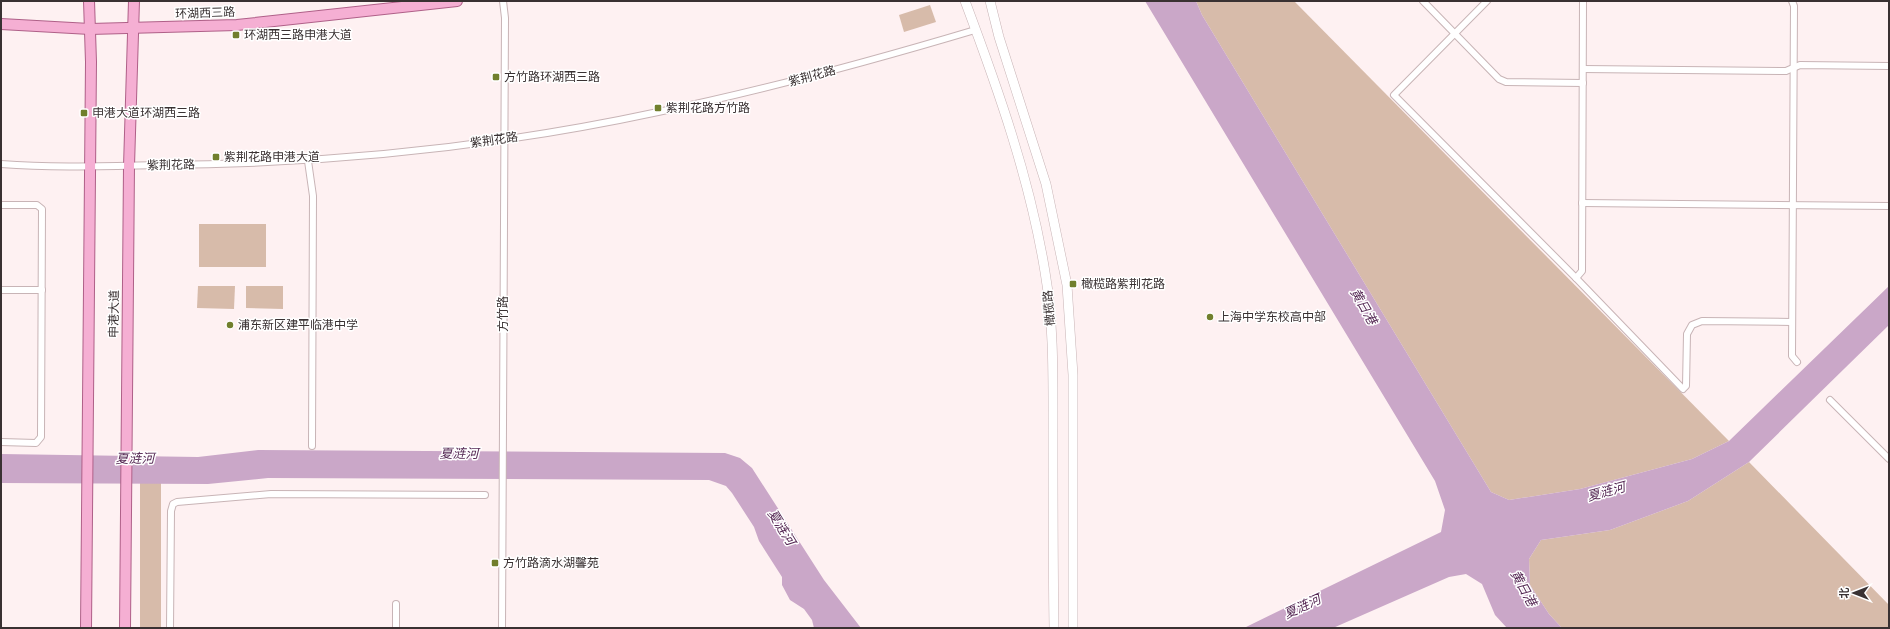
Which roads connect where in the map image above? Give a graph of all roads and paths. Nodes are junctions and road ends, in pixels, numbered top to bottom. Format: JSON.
{"nodes":[{"id":1,"x":89,"y":1,"type":"edge"},
{"id":2,"x":134,"y":1,"type":"edge"},
{"id":3,"x":457,"y":1,"type":"edge"},
{"id":4,"x":503,"y":1,"type":"edge"},
{"id":5,"x":965,"y":1,"type":"edge"},
{"id":6,"x":990,"y":1,"type":"edge"},
{"id":7,"x":1423,"y":1,"type":"edge"},
{"id":8,"x":1487,"y":1,"type":"edge"},
{"id":9,"x":1583,"y":1,"type":"edge"},
{"id":10,"x":1792,"y":1,"type":"edge"},
{"id":11,"x":1,"y":24,"type":"edge"},
{"id":12,"x":90,"y":29,"type":"junction"},
{"id":13,"x":134,"y":29,"type":"junction"},
{"id":14,"x":975,"y":30,"type":"junction"},
{"id":15,"x":1454,"y":34,"type":"junction"},
{"id":16,"x":1889,"y":66,"type":"edge"},
{"id":17,"x":1793,"y":68,"type":"junction"},
{"id":18,"x":1583,"y":69,"type":"junction"},
{"id":19,"x":1583,"y":83,"type":"junction"},
{"id":20,"x":504,"y":139,"type":"junction"},
{"id":21,"x":308,"y":161,"type":"junction"},
{"id":22,"x":1,"y":164,"type":"edge"},
{"id":23,"x":130,"y":166,"type":"junction"},
{"id":24,"x":90,"y":167,"type":"junction"},
{"id":25,"x":1582,"y":203,"type":"junction"},
{"id":26,"x":1,"y":205,"type":"edge"},
{"id":27,"x":1792,"y":205,"type":"junction"},
{"id":28,"x":1889,"y":206,"type":"edge"},
{"id":29,"x":1576,"y":278,"type":"junction"},
{"id":30,"x":1,"y":290,"type":"edge"},
{"id":31,"x":42,"y":290,"type":"junction"},
{"id":32,"x":1792,"y":322,"type":"junction"},
{"id":33,"x":1797,"y":362,"type":"dead end"},
{"id":34,"x":1830,"y":400,"type":"dead end"},
{"id":35,"x":1,"y":442,"type":"edge"},
{"id":36,"x":312,"y":446,"type":"dead end"},
{"id":37,"x":1889,"y":459,"type":"edge"},
{"id":38,"x":485,"y":495,"type":"dead end"},
{"id":39,"x":396,"y":604,"type":"dead end"},
{"id":40,"x":86,"y":628,"type":"edge"},
{"id":41,"x":125,"y":628,"type":"edge"},
{"id":42,"x":170,"y":628,"type":"edge"},
{"id":43,"x":396,"y":628,"type":"edge"},
{"id":44,"x":502,"y":628,"type":"edge"},
{"id":45,"x":1054,"y":628,"type":"edge"},
{"id":46,"x":1073,"y":628,"type":"edge"}],
"edges":[{"from":1,"to":12,"type":"main road"},
{"from":2,"to":13,"type":"main road","name":"申港大道"},
{"from":3,"to":13,"type":"main road","name":"环湖西三路"},
{"from":4,"to":20,"type":"street","name":"方竹路"},
{"from":5,"to":14,"type":"main road","name":"橄榄路"},
{"from":6,"to":46,"type":"main road","name":"橄榄路"},
{"from":7,"to":15,"type":"street"},
{"from":8,"to":15,"type":"street"},
{"from":9,"to":18,"type":"street"},
{"from":10,"to":17,"type":"street"},
{"from":11,"to":12,"type":"main road","name":"环湖西三路"},
{"from":12,"to":13,"type":"main road","name":"环湖西三路"},
{"from":12,"to":24,"type":"main road"},
{"from":13,"to":23,"type":"main road","name":"申港大道"},
{"from":14,"to":20,"type":"street","name":"紫荆花路"},
{"from":14,"to":45,"type":"main road","name":"橄榄路"},
{"from":15,"to":19,"type":"street"},
{"from":15,"to":29,"type":"street"},
{"from":16,"to":17,"type":"street"},
{"from":17,"to":18,"type":"street"},
{"from":17,"to":27,"type":"street"},
{"from":18,"to":19,"type":"street"},
{"from":19,"to":25,"type":"street"},
{"from":20,"to":21,"type":"street","name":"紫荆花路"},
{"from":20,"to":44,"type":"street","name":"方竹路"},
{"from":21,"to":23,"type":"street","name":"紫荆花路"},
{"from":21,"to":36,"type":"street"},
{"from":22,"to":24,"type":"street","name":"紫荆花路"},
{"from":23,"to":24,"type":"street","name":"紫荆花路"},
{"from":23,"to":41,"type":"main road","name":"申港大道"},
{"from":24,"to":40,"type":"main road"},
{"from":25,"to":27,"type":"street"},
{"from":25,"to":29,"type":"street"},
{"from":26,"to":31,"type":"street"},
{"from":27,"to":28,"type":"street"},
{"from":27,"to":32,"type":"street"},
{"from":29,"to":32,"type":"street"},
{"from":30,"to":31,"type":"street"},
{"from":31,"to":35,"type":"street"},
{"from":32,"to":33,"type":"street"},
{"from":34,"to":37,"type":"street"},
{"from":38,"to":42,"type":"street"},
{"from":39,"to":43,"type":"street"}]}
